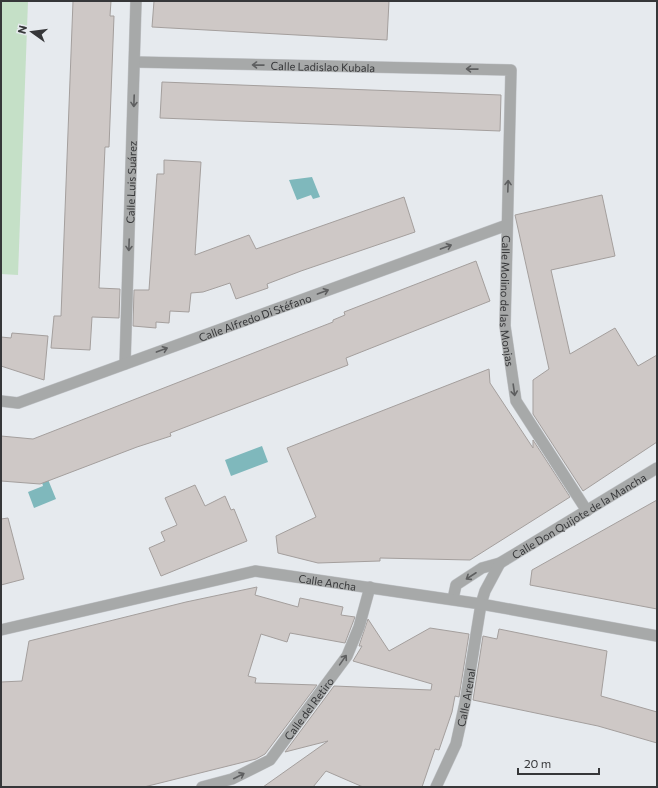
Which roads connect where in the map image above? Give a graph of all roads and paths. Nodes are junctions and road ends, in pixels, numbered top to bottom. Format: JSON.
{"nodes":[{"id":1,"x":136,"y":1,"type":"edge"},
{"id":2,"x":135,"y":62,"type":"junction"},
{"id":3,"x":511,"y":70,"type":"joint"},
{"id":4,"x":507,"y":225,"type":"junction"},
{"id":5,"x":125,"y":364,"type":"junction"},
{"id":6,"x":1,"y":402,"type":"edge"},
{"id":7,"x":657,"y":468,"type":"edge"},
{"id":8,"x":587,"y":511,"type":"junction"},
{"id":9,"x":500,"y":563,"type":"junction"},
{"id":10,"x":370,"y":587,"type":"junction"},
{"id":11,"x":453,"y":599,"type":"junction"},
{"id":12,"x":481,"y":604,"type":"junction"},
{"id":13,"x":1,"y":630,"type":"edge"},
{"id":14,"x":657,"y":636,"type":"edge"},
{"id":15,"x":202,"y":787,"type":"edge"},
{"id":16,"x":436,"y":787,"type":"edge"}],
"edges":[{"from":1,"to":2,"type":"street","name":"Calle Luis Suárez"},
{"from":3,"to":2,"type":"street","name":"Calle Ladislao Kubala","one_way":true},
{"from":2,"to":5,"type":"street","name":"Calle Luis Suárez","one_way":true},
{"from":4,"to":3,"type":"street","name":"Calle Molino de las Monjas","one_way":true},
{"from":5,"to":4,"type":"street","name":"Calle Alfredo Di Stéfano","one_way":true},
{"from":4,"to":8,"type":"street","name":"Calle Molino de las Monjas","one_way":true},
{"from":5,"to":6,"type":"street","name":"Calle Alfredo Di Stéfano"},
{"from":7,"to":8,"type":"street","name":"Calle Don Quijote de la Mancha"},
{"from":8,"to":9,"type":"street","name":"Calle Don Quijote de la Mancha"},
{"from":9,"to":11,"type":"street","name":"Calle Don Quijote de la Mancha","one_way":true},
{"from":9,"to":12,"type":"street","name":"Calle Don Quijote de la Mancha"},
{"from":10,"to":11,"type":"street","name":"Calle Ancha"},
{"from":10,"to":13,"type":"street","name":"Calle Ancha"},
{"from":15,"to":10,"type":"street","name":"Calle del Retiro","one_way":true},
{"from":11,"to":12,"type":"street","name":"Calle Ancha"},
{"from":12,"to":14,"type":"street","name":"Calle Ancha"},
{"from":12,"to":16,"type":"street","name":"Calle Arenal"}]}
